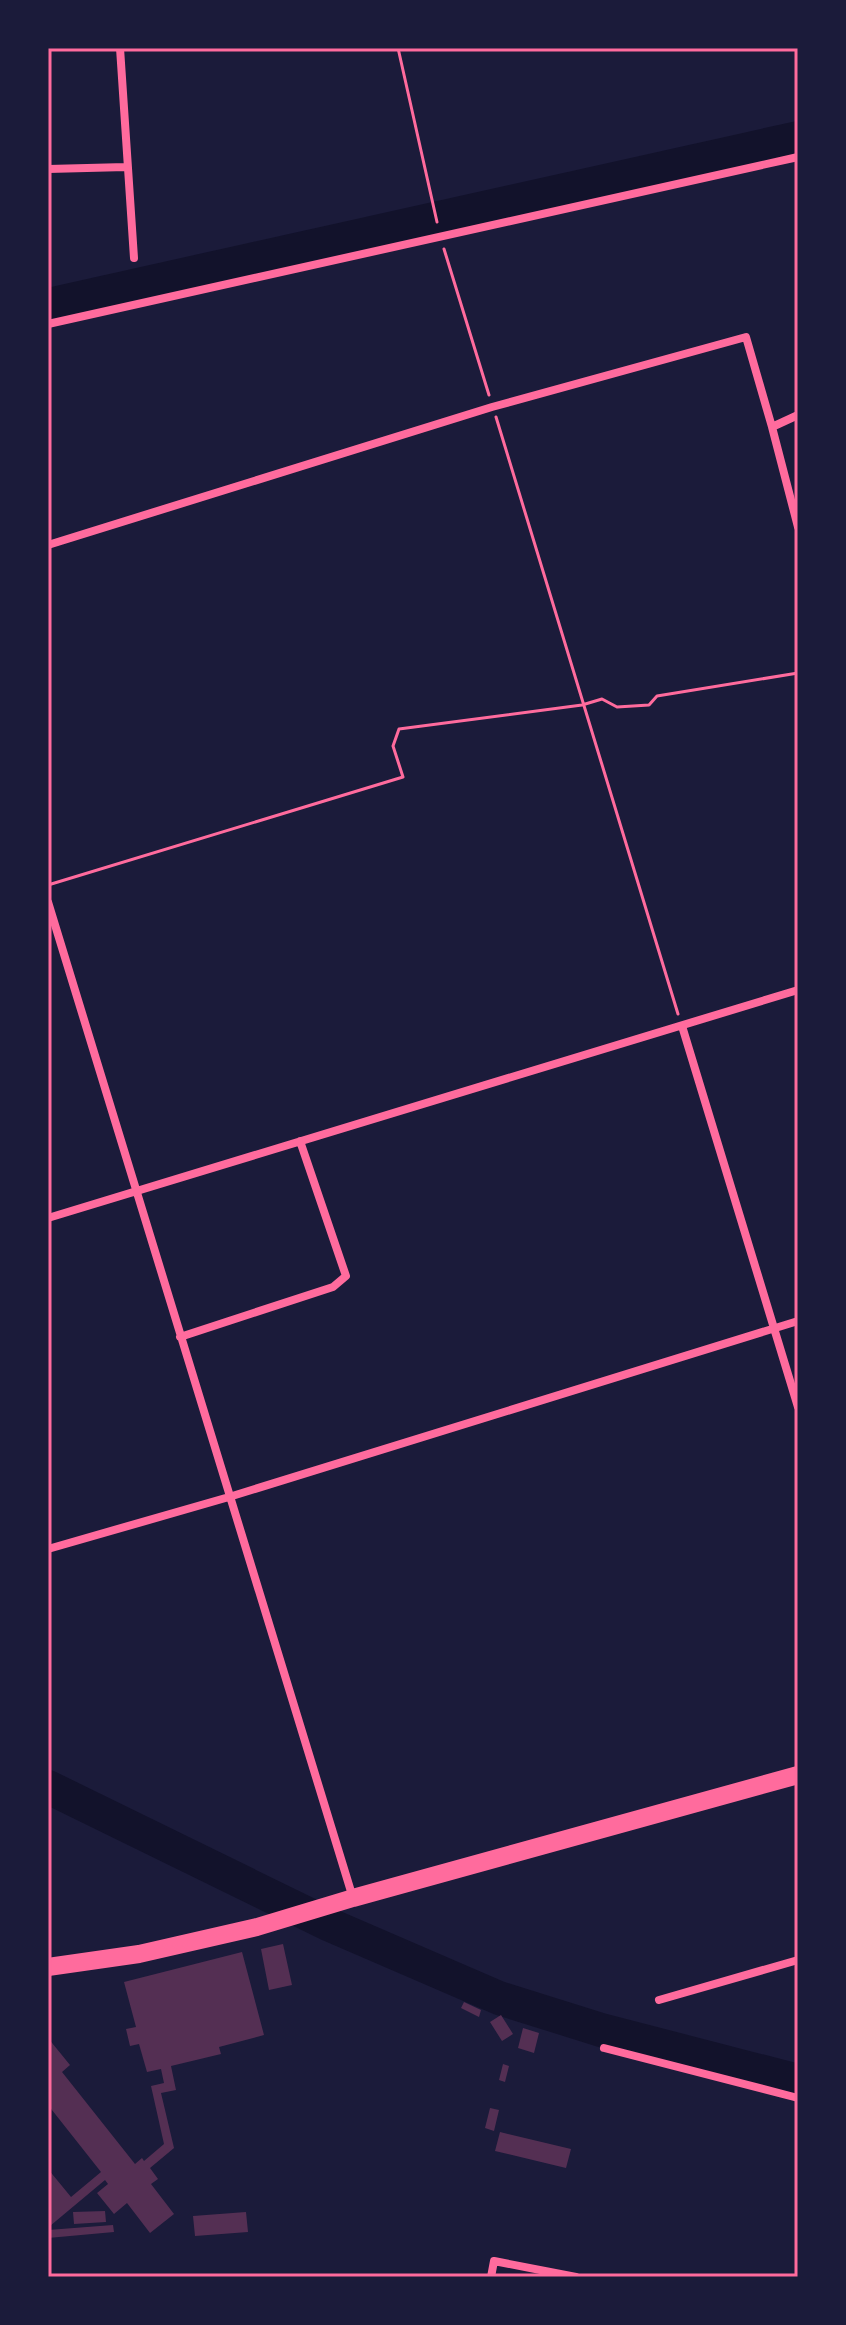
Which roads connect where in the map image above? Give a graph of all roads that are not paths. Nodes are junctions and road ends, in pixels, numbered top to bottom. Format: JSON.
{"nodes":[{"id":1,"x":120,"y":48,"type":"edge"},
{"id":2,"x":798,"y":157,"type":"edge"},
{"id":3,"x":126,"y":167,"type":"junction"},
{"id":4,"x":48,"y":169,"type":"edge"},
{"id":5,"x":134,"y":258,"type":"dead end"},
{"id":6,"x":48,"y":324,"type":"edge"},
{"id":7,"x":798,"y":415,"type":"edge"},
{"id":8,"x":772,"y":427,"type":"junction"},
{"id":9,"x":798,"y":527,"type":"edge"},
{"id":10,"x":48,"y":545,"type":"edge"},
{"id":11,"x":48,"y":902,"type":"edge"},
{"id":12,"x":798,"y":990,"type":"edge"},
{"id":13,"x":682,"y":1026,"type":"junction"},
{"id":14,"x":300,"y":1141,"type":"junction"},
{"id":15,"x":136,"y":1191,"type":"junction"},
{"id":16,"x":48,"y":1218,"type":"edge"},
{"id":17,"x":798,"y":1321,"type":"edge"},
{"id":18,"x":774,"y":1328,"type":"junction"},
{"id":19,"x":180,"y":1337,"type":"junction"},
{"id":20,"x":798,"y":1407,"type":"edge"},
{"id":21,"x":229,"y":1497,"type":"junction"},
{"id":22,"x":48,"y":1549,"type":"edge"},
{"id":23,"x":798,"y":1775,"type":"edge"},
{"id":24,"x":353,"y":1898,"type":"junction"},
{"id":25,"x":798,"y":1960,"type":"edge"},
{"id":26,"x":48,"y":1967,"type":"edge"},
{"id":27,"x":659,"y":2000,"type":"dead end"},
{"id":28,"x":604,"y":2048,"type":"dead end"},
{"id":29,"x":798,"y":2098,"type":"edge"},
{"id":30,"x":491,"y":2277,"type":"edge"},
{"id":31,"x":576,"y":2277,"type":"edge"}],
"edges":[{"from":1,"to":3,"type":"street"},
{"from":2,"to":6,"type":"street"},
{"from":3,"to":4,"type":"street"},
{"from":3,"to":5,"type":"street"},
{"from":7,"to":8,"type":"street"},
{"from":8,"to":9,"type":"street"},
{"from":8,"to":10,"type":"street"},
{"from":11,"to":15,"type":"street"},
{"from":12,"to":13,"type":"street"},
{"from":13,"to":14,"type":"street"},
{"from":13,"to":18,"type":"street"},
{"from":14,"to":15,"type":"street"},
{"from":14,"to":19,"type":"street"},
{"from":15,"to":16,"type":"street"},
{"from":15,"to":19,"type":"street"},
{"from":17,"to":18,"type":"street"},
{"from":18,"to":20,"type":"street"},
{"from":18,"to":21,"type":"street"},
{"from":19,"to":21,"type":"street"},
{"from":21,"to":22,"type":"street"},
{"from":21,"to":24,"type":"street"},
{"from":23,"to":24,"type":"main road"},
{"from":24,"to":26,"type":"main road"},
{"from":25,"to":27,"type":"street"},
{"from":28,"to":29,"type":"street"},
{"from":30,"to":31,"type":"street"}]}
